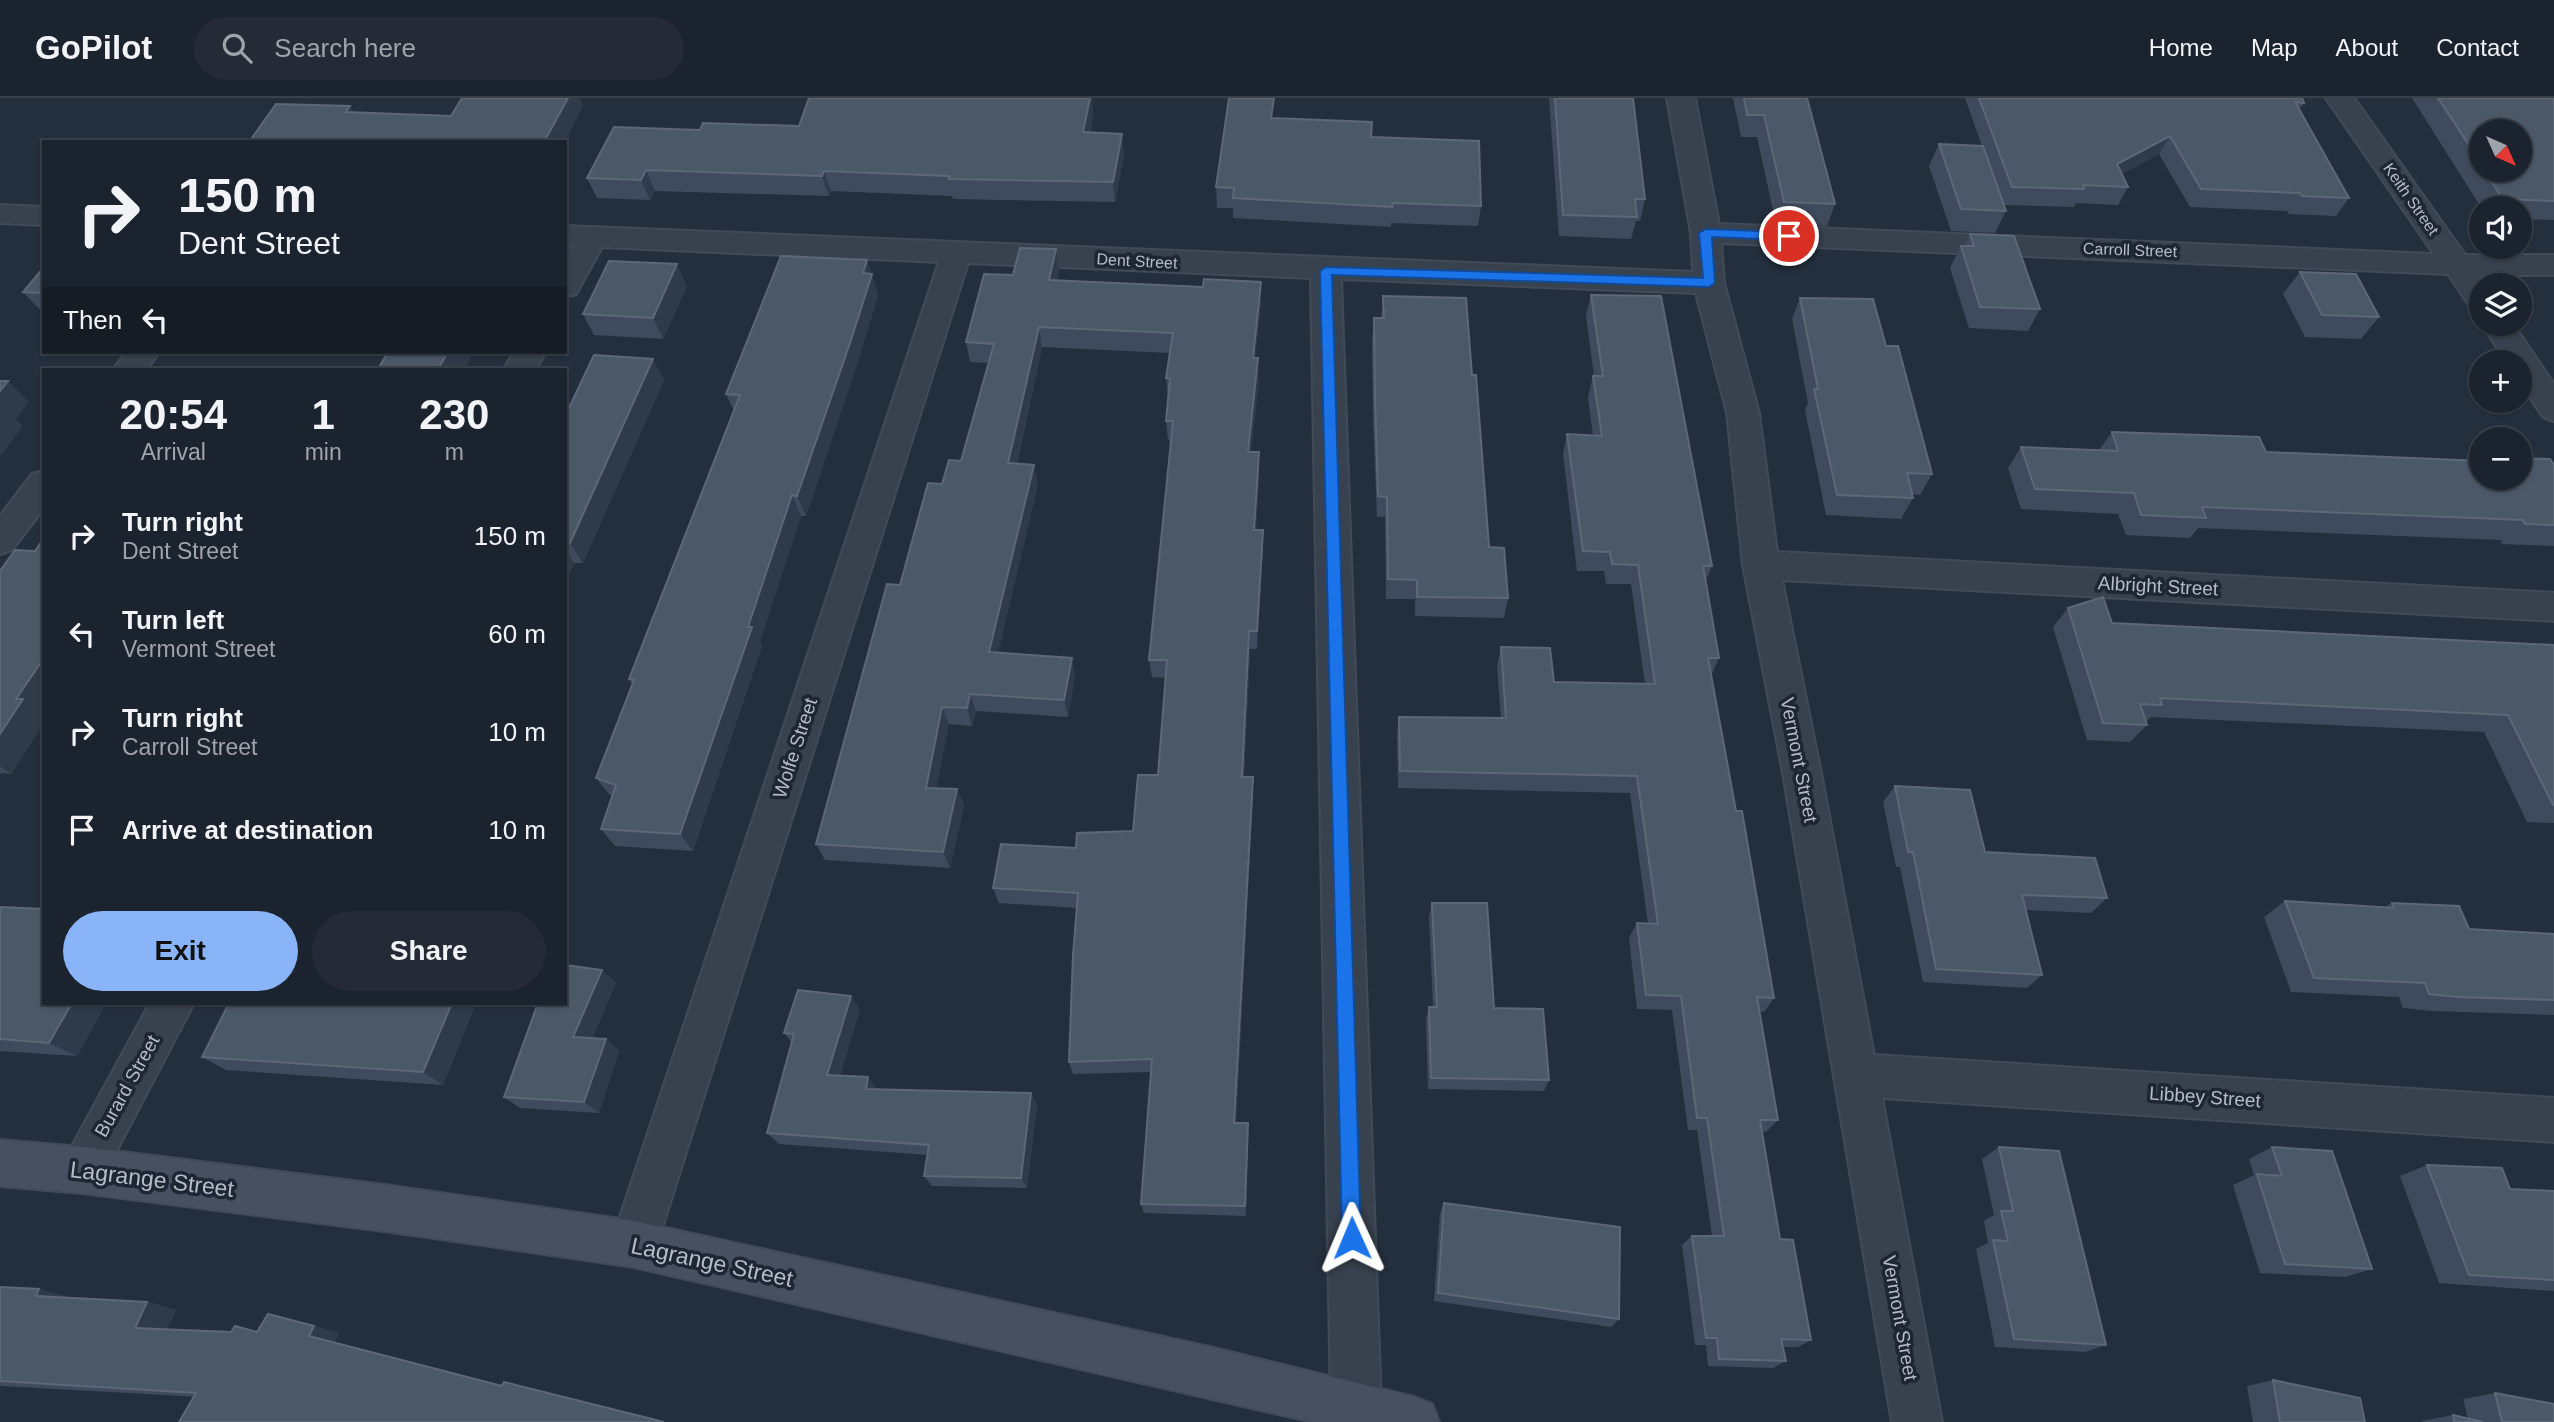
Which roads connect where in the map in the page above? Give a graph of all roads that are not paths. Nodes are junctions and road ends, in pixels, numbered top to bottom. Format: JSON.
{"nodes":[{"id":1,"x":1681,"y":98,"type":"edge"},
{"id":2,"x":2340,"y":98,"type":"edge"},
{"id":3,"x":0,"y":215,"type":"edge"},
{"id":4,"x":42,"y":216,"type":"edge"},
{"id":5,"x":1706,"y":233,"type":"junction"},
{"id":6,"x":579,"y":237,"type":"edge"},
{"id":7,"x":957,"y":251,"type":"junction"},
{"id":8,"x":2457,"y":265,"type":"junction"},
{"id":9,"x":2554,"y":265,"type":"edge"},
{"id":10,"x":1326,"y":271,"type":"junction"},
{"id":11,"x":567,"y":280,"type":"edge"},
{"id":12,"x":2469,"y":282,"type":"edge"},
{"id":13,"x":1709,"y":283,"type":"junction"},
{"id":14,"x":2505,"y":336,"type":"edge"},
{"id":15,"x":141,"y":354,"type":"edge"},
{"id":16,"x":131,"y":368,"type":"edge"},
{"id":17,"x":2554,"y":409,"type":"edge"},
{"id":18,"x":42,"y":486,"type":"edge"},
{"id":19,"x":0,"y":541,"type":"edge"},
{"id":20,"x":1762,"y":565,"type":"junction"},
{"id":21,"x":2554,"y":607,"type":"edge"},
{"id":22,"x":172,"y":1005,"type":"edge"},
{"id":23,"x":1856,"y":1075,"type":"junction"},
{"id":24,"x":2554,"y":1120,"type":"edge"},
{"id":25,"x":0,"y":1163,"type":"edge"},
{"id":26,"x":82,"y":1170,"type":"junction"},
{"id":27,"x":634,"y":1244,"type":"junction"},
{"id":28,"x":1356,"y":1407,"type":"junction"},
{"id":29,"x":1414,"y":1422,"type":"edge"},
{"id":30,"x":1917,"y":1422,"type":"edge"}],
"edges":[{"from":1,"to":5,"type":"street","name":"Vermont Street"},
{"from":2,"to":8,"type":"street","name":"Keith Street"},
{"from":3,"to":4,"type":"street"},
{"from":5,"to":8,"type":"street","name":"Carroll Street"},
{"from":5,"to":13,"type":"street","name":"Vermont Street"},
{"from":6,"to":7,"type":"street","name":"Dent Street"},
{"from":6,"to":11,"type":"street"},
{"from":7,"to":10,"type":"street","name":"Dent Street"},
{"from":7,"to":27,"type":"street","name":"Wolfe Street"},
{"from":8,"to":9,"type":"street","name":"Carroll Street"},
{"from":8,"to":12,"type":"street","name":"Keith Street"},
{"from":10,"to":13,"type":"street","name":"Dent Street"},
{"from":10,"to":28,"type":"street"},
{"from":13,"to":20,"type":"street","name":"Vermont Street"},
{"from":14,"to":17,"type":"street"},
{"from":15,"to":16,"type":"street"},
{"from":18,"to":19,"type":"street"},
{"from":20,"to":21,"type":"street","name":"Albright Street"},
{"from":20,"to":23,"type":"street","name":"Vermont Street"},
{"from":22,"to":26,"type":"street","name":"Burard Street"},
{"from":23,"to":24,"type":"street","name":"Libbey Street"},
{"from":23,"to":30,"type":"street","name":"Vermont Street"},
{"from":25,"to":26,"type":"main road","name":"Lagrange Street"},
{"from":26,"to":27,"type":"main road","name":"Lagrange Street"},
{"from":27,"to":28,"type":"main road","name":"Lagrange Street"},
{"from":28,"to":29,"type":"main road","name":"Lagrange Street"}]}
